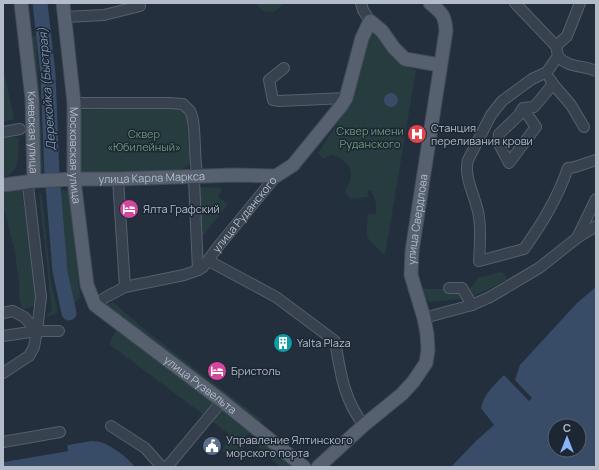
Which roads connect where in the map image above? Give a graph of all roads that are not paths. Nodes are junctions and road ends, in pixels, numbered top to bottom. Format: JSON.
{"nodes":[{"id":1,"x":21,"y":3,"type":"edge"},
{"id":2,"x":63,"y":3,"type":"edge"},
{"id":3,"x":139,"y":3,"type":"edge"},
{"id":4,"x":361,"y":3,"type":"edge"},
{"id":5,"x":430,"y":3,"type":"edge"},
{"id":6,"x":516,"y":3,"type":"edge"},
{"id":7,"x":580,"y":3,"type":"edge"},
{"id":8,"x":443,"y":9,"type":"edge"},
{"id":9,"x":65,"y":17,"type":"junction"},
{"id":10,"x":370,"y":21,"type":"junction"},
{"id":11,"x":557,"y":51,"type":"junction"},
{"id":12,"x":440,"y":65,"type":"junction"},
{"id":13,"x":284,"y":68,"type":"dead end"},
{"id":14,"x":596,"y":71,"type":"edge"},
{"id":15,"x":547,"y":72,"type":"junction"},
{"id":16,"x":553,"y":84,"type":"junction"},
{"id":17,"x":346,"y":98,"type":"junction"},
{"id":18,"x":74,"y":103,"type":"junction"},
{"id":19,"x":523,"y":108,"type":"junction"},
{"id":20,"x":584,"y":127,"type":"dead end"},
{"id":21,"x":20,"y":129,"type":"dead end"},
{"id":22,"x":3,"y":132,"type":"edge"},
{"id":23,"x":596,"y":160,"type":"edge"},
{"id":24,"x":276,"y":176,"type":"junction"},
{"id":25,"x":195,"y":177,"type":"junction"},
{"id":26,"x":74,"y":179,"type":"junction"},
{"id":27,"x":118,"y":179,"type":"junction"},
{"id":28,"x":34,"y":181,"type":"junction"},
{"id":29,"x":3,"y":184,"type":"edge"},
{"id":30,"x":596,"y":199,"type":"edge"},
{"id":31,"x":596,"y":226,"type":"edge"},
{"id":32,"x":577,"y":238,"type":"junction"},
{"id":33,"x":209,"y":261,"type":"junction"},
{"id":34,"x":198,"y":270,"type":"junction"},
{"id":35,"x":125,"y":287,"type":"junction"},
{"id":36,"x":449,"y":288,"type":"dead end"},
{"id":37,"x":95,"y":305,"type":"junction"},
{"id":38,"x":472,"y":305,"type":"junction"},
{"id":39,"x":3,"y":313,"type":"edge"},
{"id":40,"x":424,"y":318,"type":"junction"},
{"id":41,"x":37,"y":330,"type":"junction"},
{"id":42,"x":59,"y":331,"type":"dead end"},
{"id":43,"x":3,"y":336,"type":"edge"},
{"id":44,"x":5,"y":370,"type":"edge"},
{"id":45,"x":222,"y":400,"type":"junction"},
{"id":46,"x":364,"y":425,"type":"junction"},
{"id":47,"x":111,"y":426,"type":"dead end"},
{"id":48,"x":60,"y":432,"type":"dead end"},
{"id":49,"x":3,"y":442,"type":"edge"},
{"id":50,"x":162,"y":467,"type":"edge"},
{"id":51,"x":167,"y":467,"type":"edge"},
{"id":52,"x":304,"y":467,"type":"edge"},
{"id":53,"x":318,"y":467,"type":"edge"}],
"edges":[{"from":1,"to":28,"type":"main road","name":"Киевская улица"},
{"from":2,"to":9,"type":"main road","name":"Московская улица"},
{"from":3,"to":9,"type":"street"},
{"from":4,"to":10,"type":"street"},
{"from":5,"to":8,"type":"main road","name":"улица Свердлова"},
{"from":6,"to":11,"type":"street"},
{"from":7,"to":11,"type":"street"},
{"from":8,"to":12,"type":"main road","name":"улица Свердлова"},
{"from":9,"to":18,"type":"main road","name":"Московская улица"},
{"from":10,"to":12,"type":"main road"},
{"from":10,"to":17,"type":"main road","name":"улица Руданского"},
{"from":11,"to":14,"type":"street"},
{"from":11,"to":15,"type":"street"},
{"from":12,"to":40,"type":"main road","name":"улица Свердлова"},
{"from":13,"to":17,"type":"street"},
{"from":15,"to":16,"type":"street"},
{"from":15,"to":23,"type":"street"},
{"from":16,"to":19,"type":"street"},
{"from":16,"to":20,"type":"street"},
{"from":17,"to":24,"type":"main road","name":"улица Руданского"},
{"from":18,"to":25,"type":"street"},
{"from":18,"to":26,"type":"main road","name":"Московская улица"},
{"from":19,"to":19,"type":"street"},
{"from":21,"to":22,"type":"street"},
{"from":24,"to":25,"type":"main road","name":"улица Карла Маркса"},
{"from":24,"to":33,"type":"street","name":"улица Руданского"},
{"from":25,"to":27,"type":"main road","name":"улица Карла Маркса"},
{"from":25,"to":34,"type":"street"},
{"from":26,"to":27,"type":"main road","name":"улица Карла Маркса"},
{"from":26,"to":28,"type":"main road","name":"улица Карла Маркса"},
{"from":26,"to":37,"type":"main road","name":"Московская улица"},
{"from":27,"to":35,"type":"street"},
{"from":28,"to":29,"type":"main road","name":"улица Карла Маркса"},
{"from":28,"to":41,"type":"street","name":"Киевская улица"},
{"from":30,"to":32,"type":"street"},
{"from":31,"to":32,"type":"street"},
{"from":32,"to":38,"type":"street"},
{"from":33,"to":34,"type":"street","name":"улица Руданского"},
{"from":33,"to":46,"type":"street"},
{"from":34,"to":35,"type":"street","name":"улица Руданского"},
{"from":35,"to":37,"type":"street","name":"улица Руданского"},
{"from":36,"to":38,"type":"street"},
{"from":37,"to":45,"type":"main road","name":"улица Рузвельта"},
{"from":38,"to":40,"type":"street"},
{"from":39,"to":41,"type":"street"},
{"from":40,"to":46,"type":"main road","name":"улица Свердлова"},
{"from":41,"to":42,"type":"street"},
{"from":41,"to":43,"type":"street"},
{"from":41,"to":44,"type":"street"},
{"from":45,"to":51,"type":"street"},
{"from":45,"to":52,"type":"main road","name":"улица Рузвельта"},
{"from":46,"to":53,"type":"main road","name":"улица Свердлова"},
{"from":47,"to":50,"type":"street"},
{"from":48,"to":49,"type":"street"}]}
